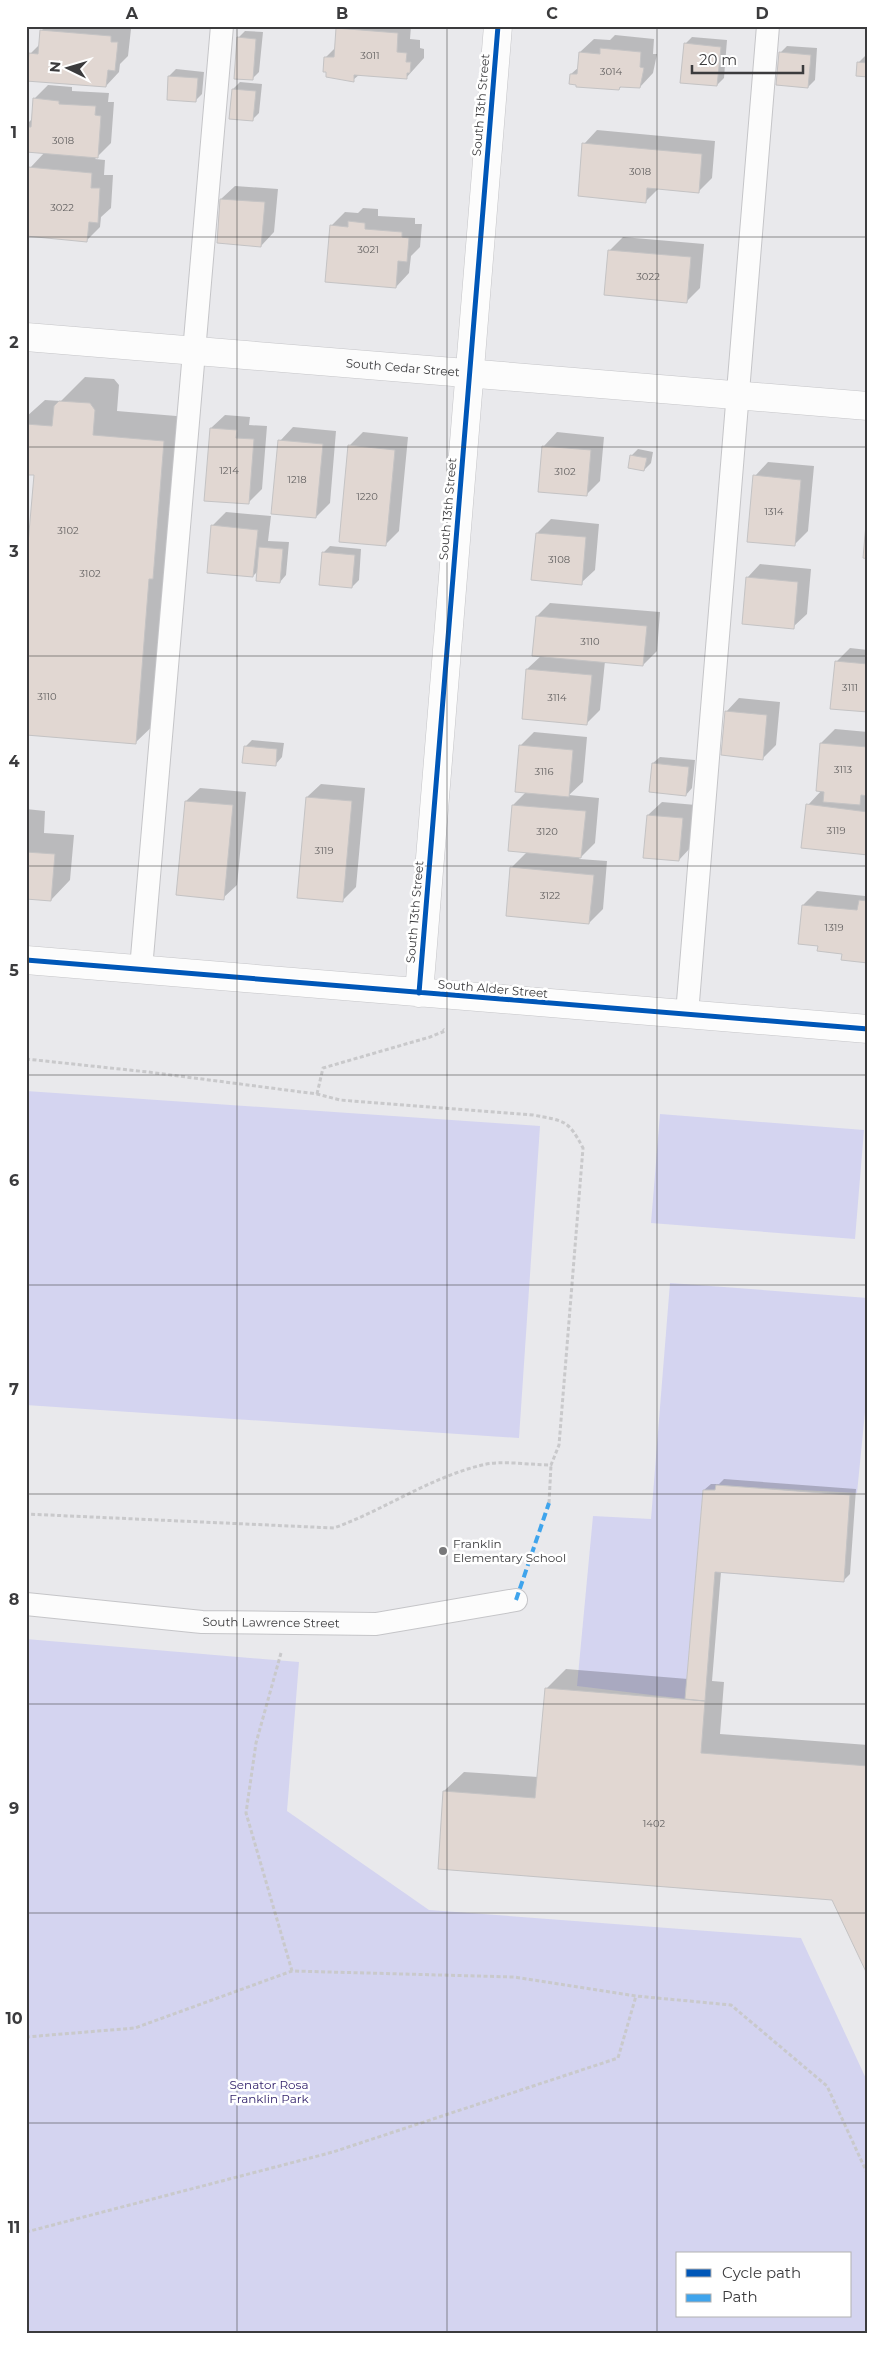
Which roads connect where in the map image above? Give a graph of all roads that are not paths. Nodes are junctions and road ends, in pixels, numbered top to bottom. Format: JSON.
{"nodes":[{"id":1,"x":222,"y":26,"type":"edge"},
{"id":2,"x":498,"y":26,"type":"edge"},
{"id":3,"x":768,"y":26,"type":"edge"},
{"id":4,"x":26,"y":337,"type":"edge"},
{"id":5,"x":196,"y":351,"type":"junction"},
{"id":6,"x":469,"y":373,"type":"junction"},
{"id":7,"x":738,"y":395,"type":"junction"},
{"id":8,"x":868,"y":406,"type":"edge"},
{"id":9,"x":26,"y":960,"type":"edge"},
{"id":10,"x":142,"y":969,"type":"junction"},
{"id":11,"x":419,"y":993,"type":"junction"},
{"id":12,"x":687,"y":1014,"type":"junction"},
{"id":13,"x":868,"y":1030,"type":"edge"},
{"id":14,"x":516,"y":1600,"type":"dead end"},
{"id":15,"x":26,"y":1604,"type":"edge"}],
"edges":[{"from":1,"to":5,"type":"lane"},
{"from":2,"to":6,"type":"street","name":"South 13th Street"},
{"from":3,"to":7,"type":"lane"},
{"from":4,"to":5,"type":"street","name":"South Cedar Street"},
{"from":5,"to":6,"type":"street","name":"South Cedar Street"},
{"from":5,"to":10,"type":"lane"},
{"from":6,"to":7,"type":"street","name":"South Cedar Street"},
{"from":6,"to":11,"type":"street","name":"South 13th Street"},
{"from":7,"to":8,"type":"street","name":"South Cedar Street"},
{"from":7,"to":12,"type":"lane"},
{"from":9,"to":10,"type":"street","name":"South Alder Street"},
{"from":10,"to":11,"type":"street","name":"South Alder Street"},
{"from":11,"to":12,"type":"street","name":"South Alder Street"},
{"from":12,"to":13,"type":"street","name":"South Alder Street"},
{"from":14,"to":15,"type":"lane","name":"South Lawrence Street"}]}
